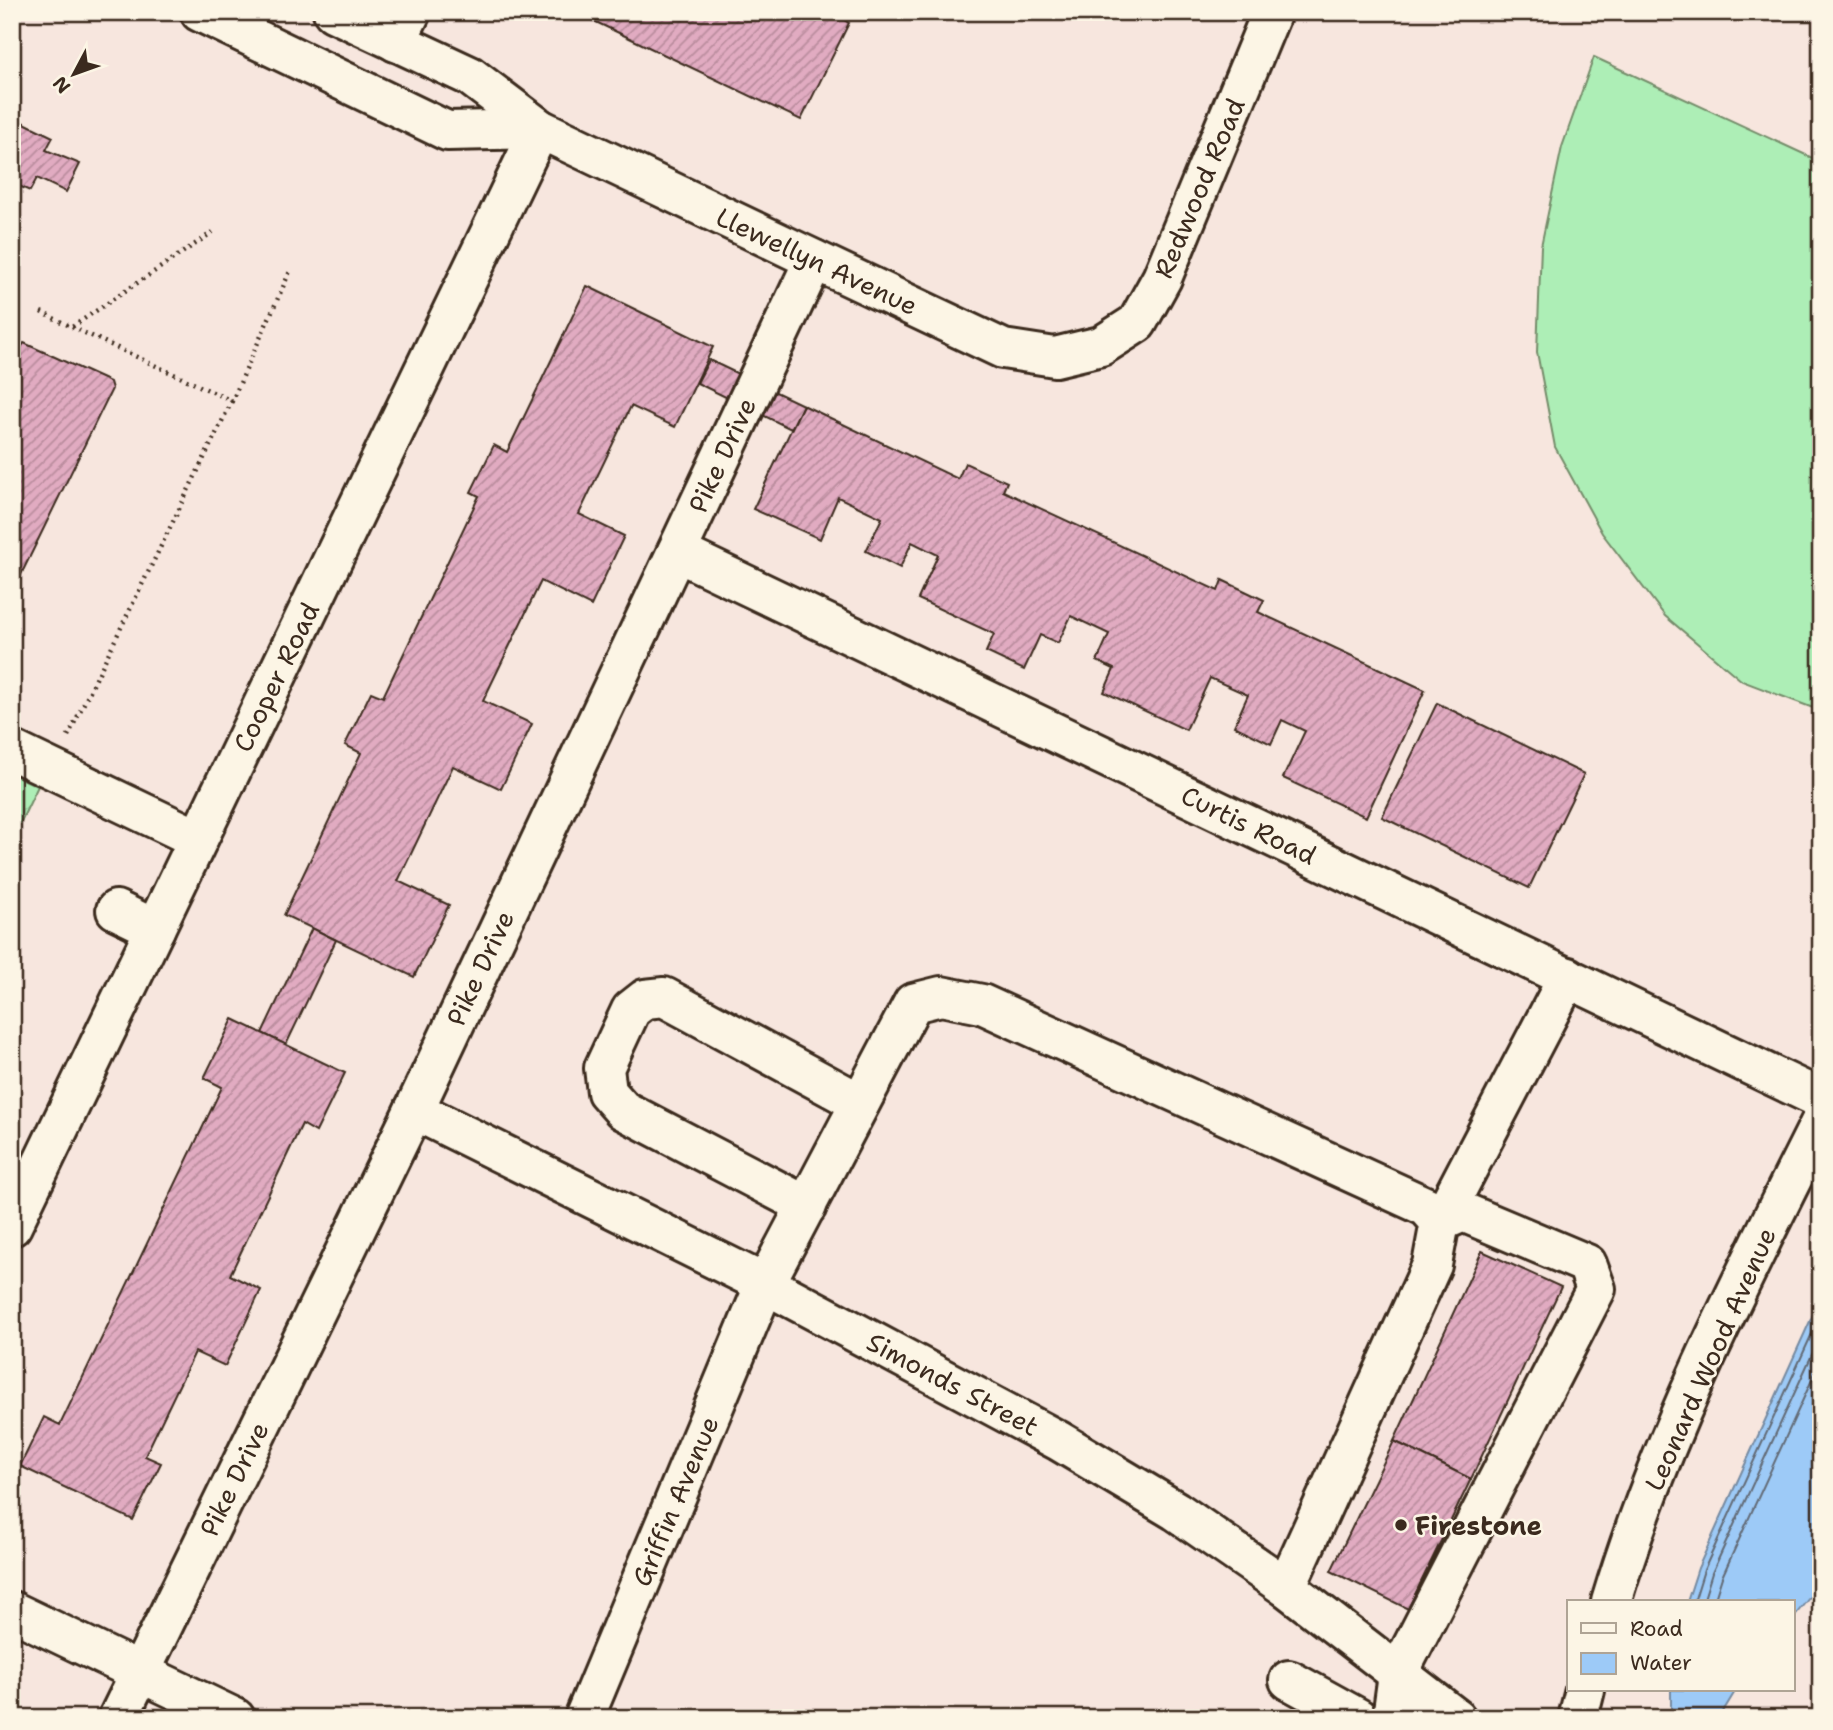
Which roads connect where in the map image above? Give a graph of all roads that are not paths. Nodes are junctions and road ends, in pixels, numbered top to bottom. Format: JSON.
{"nodes":[{"id":1,"x":200,"y":12,"type":"edge"},
{"id":2,"x":332,"y":12,"type":"edge"},
{"id":3,"x":1272,"y":12,"type":"edge"},
{"id":4,"x":404,"y":27,"type":"edge"},
{"id":5,"x":540,"y":128,"type":"junction"},
{"id":6,"x":814,"y":260,"type":"junction"},
{"id":7,"x":1101,"y":346,"type":"joint"},
{"id":8,"x":677,"y":552,"type":"junction"},
{"id":9,"x":12,"y":750,"type":"edge"},
{"id":10,"x":198,"y":839,"type":"junction"},
{"id":11,"x":116,"y":910,"type":"dead end"},
{"id":12,"x":155,"y":929,"type":"junction"},
{"id":13,"x":1568,"y":977,"type":"junction"},
{"id":14,"x":1821,"y":1099,"type":"edge"},
{"id":15,"x":860,"y":1103,"type":"junction"},
{"id":16,"x":414,"y":1110,"type":"junction"},
{"id":17,"x":1821,"y":1121,"type":"edge"},
{"id":18,"x":807,"y":1206,"type":"junction"},
{"id":19,"x":1440,"y":1222,"type":"junction"},
{"id":20,"x":12,"y":1226,"type":"edge"},
{"id":21,"x":765,"y":1284,"type":"junction"},
{"id":22,"x":1286,"y":1587,"type":"junction"},
{"id":23,"x":1612,"y":1600,"type":"edge"},
{"id":24,"x":12,"y":1611,"type":"edge"},
{"id":25,"x":140,"y":1673,"type":"junction"},
{"id":26,"x":1398,"y":1674,"type":"junction"},
{"id":27,"x":1289,"y":1680,"type":"dead end"},
{"id":28,"x":1585,"y":1692,"type":"edge"},
{"id":29,"x":118,"y":1718,"type":"edge"},
{"id":30,"x":235,"y":1718,"type":"edge"},
{"id":31,"x":584,"y":1718,"type":"edge"},
{"id":32,"x":1358,"y":1718,"type":"edge"},
{"id":33,"x":1392,"y":1718,"type":"edge"},
{"id":34,"x":1456,"y":1718,"type":"edge"},
{"id":35,"x":1577,"y":1718,"type":"edge"}],
"edges":[{"from":1,"to":5,"type":"street","name":"Llewellyn Avenue"},
{"from":2,"to":4,"type":"street","name":"Llewellyn Avenue"},
{"from":3,"to":7,"type":"street","name":"Redwood Road"},
{"from":4,"to":5,"type":"street","name":"Llewellyn Avenue"},
{"from":5,"to":6,"type":"street","name":"Llewellyn Avenue"},
{"from":5,"to":10,"type":"street","name":"Cooper Road"},
{"from":6,"to":7,"type":"street","name":"Llewellyn Avenue"},
{"from":6,"to":8,"type":"street","name":"Pike Drive"},
{"from":8,"to":13,"type":"street","name":"Curtis Road"},
{"from":8,"to":16,"type":"street","name":"Pike Drive"},
{"from":9,"to":10,"type":"street"},
{"from":10,"to":12,"type":"street","name":"Cooper Road"},
{"from":11,"to":12,"type":"street"},
{"from":12,"to":20,"type":"street","name":"Cooper Road"},
{"from":13,"to":14,"type":"street","name":"Curtis Road"},
{"from":13,"to":19,"type":"street"},
{"from":15,"to":18,"type":"street","name":"Griffin Avenue"},
{"from":15,"to":18,"type":"street"},
{"from":15,"to":19,"type":"street","name":"Griffin Avenue"},
{"from":16,"to":21,"type":"street","name":"Simonds Street"},
{"from":16,"to":25,"type":"street","name":"Pike Drive"},
{"from":17,"to":23,"type":"street","name":"Leonard Wood Avenue"},
{"from":18,"to":21,"type":"street","name":"Griffin Avenue"},
{"from":19,"to":22,"type":"street"},
{"from":19,"to":26,"type":"street"},
{"from":21,"to":22,"type":"street","name":"Simonds Street"},
{"from":21,"to":31,"type":"street","name":"Griffin Avenue"},
{"from":22,"to":26,"type":"street","name":"Simonds Street"},
{"from":24,"to":25,"type":"street"},
{"from":25,"to":29,"type":"street","name":"Pike Drive"},
{"from":25,"to":30,"type":"street"},
{"from":26,"to":33,"type":"street"},
{"from":26,"to":34,"type":"street","name":"Simonds Street"},
{"from":27,"to":32,"type":"street"},
{"from":28,"to":35,"type":"street"}]}
